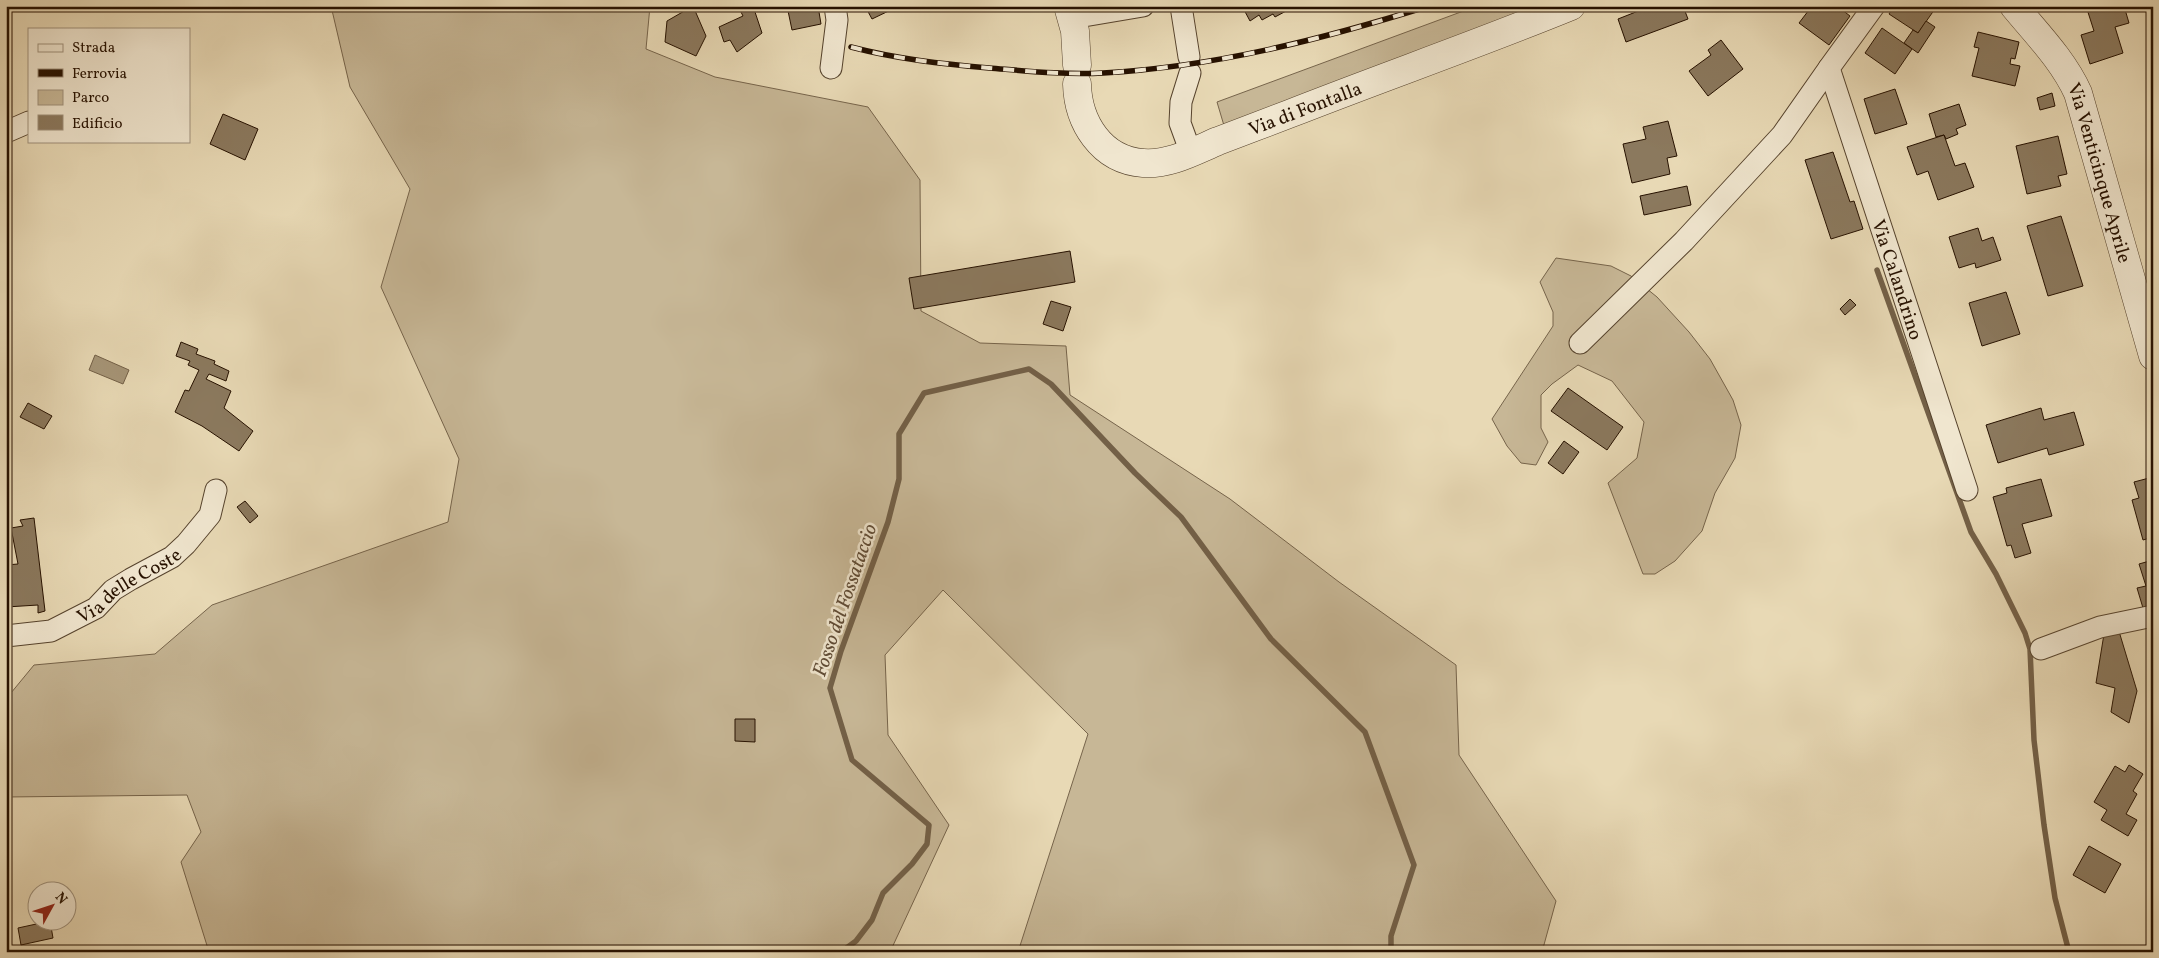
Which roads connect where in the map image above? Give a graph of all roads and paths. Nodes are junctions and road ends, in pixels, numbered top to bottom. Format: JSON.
{"nodes":[{"id":1,"x":835,"y":6,"type":"edge"},
{"id":2,"x":1143,"y":6,"type":"edge"},
{"id":3,"x":1181,"y":6,"type":"edge"},
{"id":4,"x":1572,"y":6,"type":"edge"},
{"id":5,"x":1874,"y":6,"type":"edge"},
{"id":6,"x":2014,"y":6,"type":"edge"},
{"id":7,"x":1070,"y":12,"type":"edge"},
{"id":8,"x":831,"y":68,"type":"dead end"},
{"id":9,"x":1829,"y":68,"type":"junction"},
{"id":10,"x":28,"y":122,"type":"edge"},
{"id":11,"x":6,"y":132,"type":"edge"},
{"id":12,"x":1191,"y":153,"type":"junction"},
{"id":13,"x":1580,"y":343,"type":"dead end"},
{"id":14,"x":2153,"y":356,"type":"edge"},
{"id":15,"x":216,"y":490,"type":"dead end"},
{"id":16,"x":1967,"y":490,"type":"dead end"},
{"id":17,"x":2153,"y":616,"type":"edge"},
{"id":18,"x":6,"y":636,"type":"edge"},
{"id":19,"x":2041,"y":649,"type":"dead end"}],
"edges":[{"from":1,"to":8,"type":"street"},
{"from":2,"to":7,"type":"street"},
{"from":3,"to":12,"type":"street"},
{"from":4,"to":12,"type":"street","name":"Via di Fontalla"},
{"from":5,"to":9,"type":"street"},
{"from":6,"to":14,"type":"street","name":"Via Venticinque Aprile"},
{"from":7,"to":12,"type":"street","name":"Via di Fontalla"},
{"from":9,"to":13,"type":"street"},
{"from":9,"to":16,"type":"street","name":"Via Calandrino"},
{"from":10,"to":11,"type":"street"},
{"from":15,"to":18,"type":"street","name":"Via delle Coste"},
{"from":17,"to":19,"type":"street"}]}
